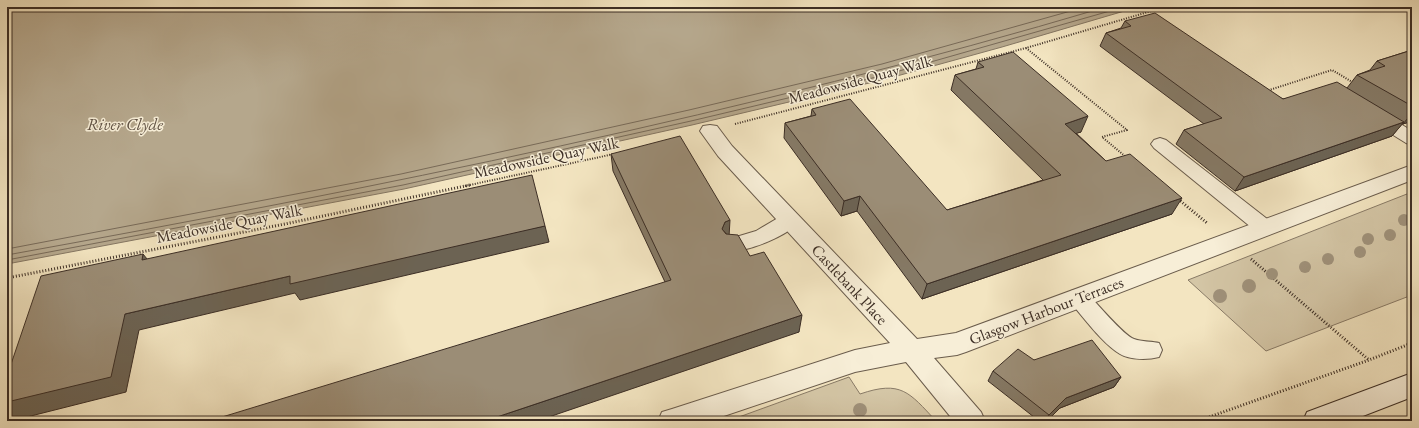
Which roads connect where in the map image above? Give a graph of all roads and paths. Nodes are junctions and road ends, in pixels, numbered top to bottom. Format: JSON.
{"nodes":[{"id":1,"x":1166,"y":7,"type":"edge"},
{"id":2,"x":1147,"y":12,"type":"junction"},
{"id":3,"x":1153,"y":16,"type":"edge"},
{"id":4,"x":1026,"y":48,"type":"junction"},
{"id":5,"x":1359,"y":86,"type":"edge"},
{"id":6,"x":1263,"y":92,"type":"edge"},
{"id":7,"x":1359,"y":107,"type":"edge"},
{"id":8,"x":710,"y":131,"type":"joint"},
{"id":9,"x":1412,"y":139,"type":"edge"},
{"id":10,"x":1160,"y":144,"type":"dead end"},
{"id":11,"x":617,"y":154,"type":"edge"},
{"id":12,"x":1132,"y":161,"type":"edge"},
{"id":13,"x":1412,"y":172,"type":"edge"},
{"id":14,"x":1174,"y":196,"type":"edge"},
{"id":15,"x":790,"y":220,"type":"junction"},
{"id":16,"x":1264,"y":227,"type":"junction"},
{"id":17,"x":1229,"y":240,"type":"junction"},
{"id":18,"x":733,"y":245,"type":"edge"},
{"id":19,"x":7,"y":278,"type":"edge"},
{"id":20,"x":1078,"y":297,"type":"junction"},
{"id":21,"x":1412,"y":343,"type":"edge"},
{"id":22,"x":912,"y":350,"type":"junction"},
{"id":23,"x":1152,"y":350,"type":"dead end"},
{"id":24,"x":1369,"y":360,"type":"junction"},
{"id":25,"x":1412,"y":385,"type":"edge"},
{"id":26,"x":672,"y":421,"type":"edge"},
{"id":27,"x":972,"y":421,"type":"edge"},
{"id":28,"x":1198,"y":421,"type":"edge"},
{"id":29,"x":1317,"y":421,"type":"edge"}],
"edges":[{"from":1,"to":2,"type":"path","name":"Meadowside Quay Walk"},
{"from":2,"to":3,"type":"path"},
{"from":2,"to":4,"type":"path","name":"Meadowside Quay Walk"},
{"from":4,"to":8,"type":"path","name":"Meadowside Quay Walk"},
{"from":4,"to":12,"type":"path"},
{"from":5,"to":6,"type":"path"},
{"from":7,"to":9,"type":"lane"},
{"from":8,"to":15,"type":"street","name":"Castlebank Place"},
{"from":10,"to":16,"type":"lane"},
{"from":11,"to":19,"type":"path","name":"Meadowside Quay Walk"},
{"from":13,"to":16,"type":"street","name":"Glasgow Harbour Terraces"},
{"from":14,"to":17,"type":"path"},
{"from":15,"to":18,"type":"lane"},
{"from":15,"to":22,"type":"street","name":"Castlebank Place"},
{"from":16,"to":17,"type":"street","name":"Glasgow Harbour Terraces"},
{"from":17,"to":20,"type":"street","name":"Glasgow Harbour Terraces"},
{"from":17,"to":24,"type":"path"},
{"from":20,"to":22,"type":"street","name":"Glasgow Harbour Terraces"},
{"from":20,"to":23,"type":"lane"},
{"from":21,"to":24,"type":"path"},
{"from":22,"to":26,"type":"street","name":"Glasgow Harbour Terraces"},
{"from":22,"to":27,"type":"street","name":"Castlebank Place"},
{"from":24,"to":28,"type":"path"},
{"from":25,"to":29,"type":"street"}]}
